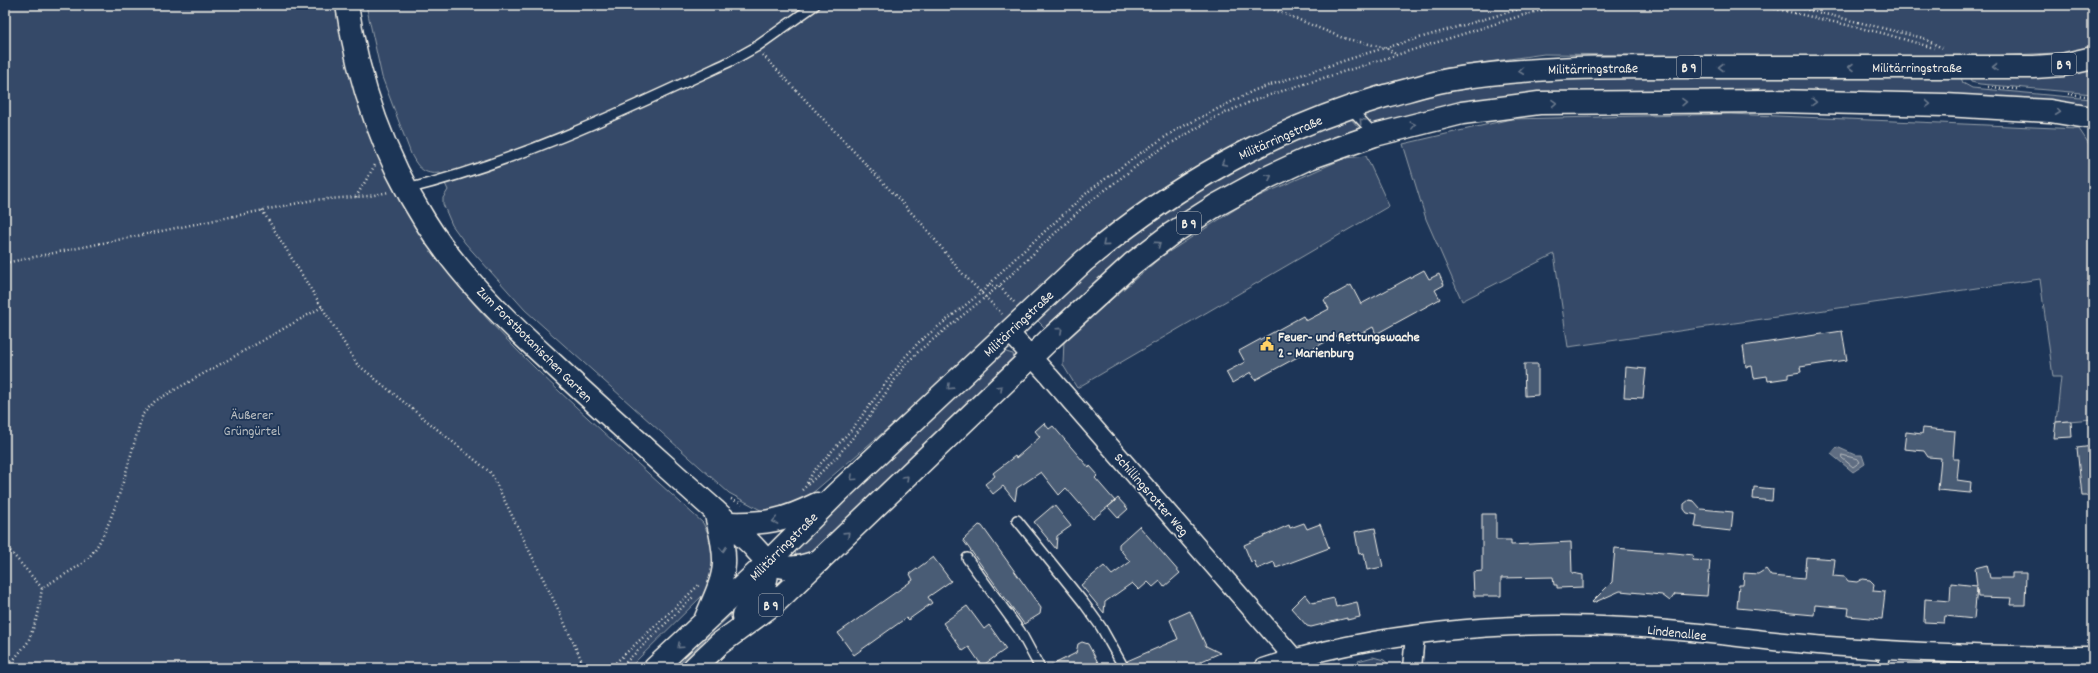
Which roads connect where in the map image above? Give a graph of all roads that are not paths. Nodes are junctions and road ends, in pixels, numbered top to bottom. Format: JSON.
{"nodes":[{"id":1,"x":347,"y":5,"type":"edge"},
{"id":2,"x":815,"y":5,"type":"edge"},
{"id":3,"x":2093,"y":58,"type":"edge"},
{"id":4,"x":1348,"y":107,"type":"junction"},
{"id":5,"x":2093,"y":118,"type":"edge"},
{"id":6,"x":1375,"y":135,"type":"junction"},
{"id":7,"x":407,"y":188,"type":"junction"},
{"id":8,"x":1008,"y":332,"type":"junction"},
{"id":9,"x":1032,"y":356,"type":"junction"},
{"id":10,"x":836,"y":494,"type":"junction"},
{"id":11,"x":724,"y":510,"type":"junction"},
{"id":12,"x":1017,"y":520,"type":"dead end"},
{"id":13,"x":967,"y":558,"type":"dead end"},
{"id":14,"x":819,"y":561,"type":"junction"},
{"id":15,"x":768,"y":562,"type":"junction"},
{"id":16,"x":704,"y":624,"type":"junction"},
{"id":17,"x":1415,"y":635,"type":"junction"},
{"id":18,"x":719,"y":644,"type":"junction"},
{"id":19,"x":1885,"y":650,"type":"junction"},
{"id":20,"x":2093,"y":656,"type":"edge"},
{"id":21,"x":2039,"y":662,"type":"edge"},
{"id":22,"x":1298,"y":663,"type":"edge"},
{"id":23,"x":655,"y":668,"type":"edge"},
{"id":24,"x":694,"y":668,"type":"edge"},
{"id":25,"x":1040,"y":668,"type":"edge"},
{"id":26,"x":1124,"y":668,"type":"edge"},
{"id":27,"x":1264,"y":668,"type":"edge"},
{"id":28,"x":1412,"y":668,"type":"edge"},
{"id":29,"x":1884,"y":668,"type":"edge"}],
"edges":[{"from":1,"to":7,"type":"main road","name":"Zum Forstbotanischen Garten"},
{"from":2,"to":7,"type":"lane"},
{"from":3,"to":4,"type":"main road","name":"Militärringstraße","number":"B 9","one_way":true},
{"from":6,"to":4,"type":"lane","one_way":true},
{"from":4,"to":8,"type":"main road","name":"Militärringstraße","number":"B 9","one_way":true},
{"from":6,"to":5,"type":"main road","number":"B 9","one_way":true},
{"from":9,"to":6,"type":"main road","number":"B 9","one_way":true},
{"from":7,"to":11,"type":"main road","name":"Zum Forstbotanischen Garten"},
{"from":8,"to":9,"type":"street","name":"Schillingsrotter Weg"},
{"from":8,"to":10,"type":"main road","name":"Militärringstraße","number":"B 9","one_way":true},
{"from":14,"to":9,"type":"main road","number":"B 9","one_way":true},
{"from":9,"to":22,"type":"street","name":"Schillingsrotter Weg"},
{"from":10,"to":11,"type":"main road","number":"B 9","one_way":true},
{"from":10,"to":15,"type":"main road","name":"Militärringstraße","number":"B 9"},
{"from":11,"to":15,"type":"main road","name":"Zum Forstbotanischen Garten"},
{"from":11,"to":16,"type":"main road","number":"B 9","one_way":true},
{"from":12,"to":26,"type":"lane"},
{"from":13,"to":25,"type":"lane"},
{"from":14,"to":15,"type":"main road","name":"Zum Forstbotanischen Garten"},
{"from":14,"to":18,"type":"main road","number":"B 9"},
{"from":15,"to":16,"type":"main road","name":"Militärringstraße","number":"B 9"},
{"from":15,"to":18,"type":"main road","number":"B 9"},
{"from":16,"to":23,"type":"main road","name":"Militärringstraße","number":"B 9","one_way":true},
{"from":17,"to":19,"type":"street","name":"Lindenallee"},
{"from":17,"to":22,"type":"street","name":"Lindenallee"},
{"from":17,"to":28,"type":"street"},
{"from":18,"to":24,"type":"main road","number":"B 9"},
{"from":19,"to":21,"type":"street","name":"Lindenallee"},
{"from":19,"to":29,"type":"lane"},
{"from":20,"to":21,"type":"street","name":"Lindenallee"},
{"from":22,"to":27,"type":"street","name":"Lindenallee"}]}
